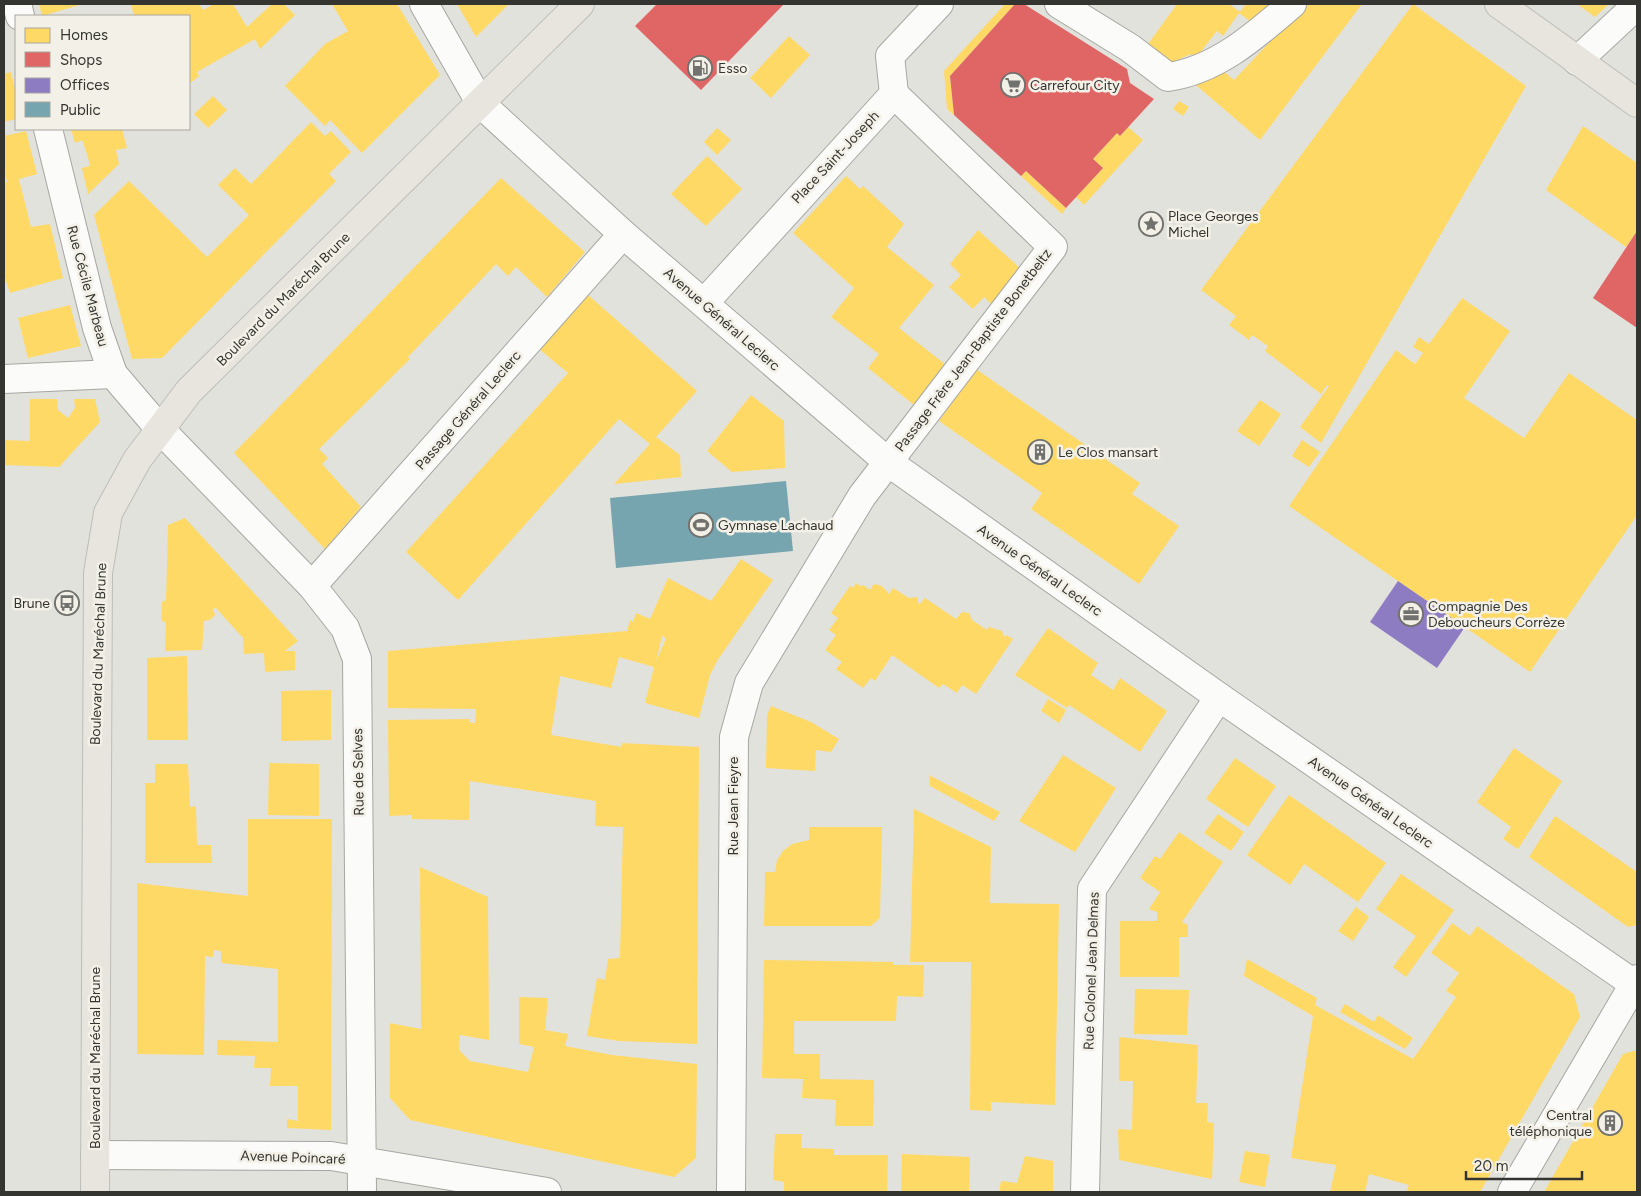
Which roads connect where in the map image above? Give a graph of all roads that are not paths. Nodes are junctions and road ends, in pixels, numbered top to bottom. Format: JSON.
{"nodes":[{"id":1,"x":424,"y":4,"type":"edge"},
{"id":2,"x":580,"y":4,"type":"edge"},
{"id":3,"x":939,"y":4,"type":"edge"},
{"id":4,"x":1059,"y":4,"type":"edge"},
{"id":5,"x":1292,"y":4,"type":"edge"},
{"id":6,"x":1499,"y":4,"type":"edge"},
{"id":7,"x":1637,"y":5,"type":"edge"},
{"id":8,"x":1578,"y":61,"type":"junction"},
{"id":9,"x":894,"y":94,"type":"junction"},
{"id":10,"x":1637,"y":103,"type":"edge"},
{"id":11,"x":481,"y":104,"type":"junction"},
{"id":12,"x":48,"y":130,"type":"edge"},
{"id":13,"x":623,"y":234,"type":"junction"},
{"id":14,"x":704,"y":303,"type":"junction"},
{"id":15,"x":113,"y":374,"type":"junction"},
{"id":16,"x":4,"y":379,"type":"edge"},
{"id":17,"x":159,"y":428,"type":"junction"},
{"id":18,"x":888,"y":462,"type":"junction"},
{"id":19,"x":312,"y":586,"type":"junction"},
{"id":20,"x":1219,"y":697,"type":"junction"},
{"id":21,"x":1636,"y":983,"type":"edge"},
{"id":22,"x":95,"y":1155,"type":"junction"},
{"id":23,"x":361,"y":1160,"type":"junction"},
{"id":24,"x":95,"y":1192,"type":"edge"},
{"id":25,"x":362,"y":1192,"type":"edge"},
{"id":26,"x":547,"y":1192,"type":"edge"},
{"id":27,"x":730,"y":1192,"type":"edge"},
{"id":28,"x":1085,"y":1192,"type":"edge"},
{"id":29,"x":1512,"y":1192,"type":"edge"}],
"edges":[{"from":1,"to":11,"type":"street","name":"Avenue Général Leclerc"},
{"from":2,"to":11,"type":"main road","name":"Boulevard du Maréchal Brune"},
{"from":3,"to":9,"type":"street"},
{"from":4,"to":5,"type":"street"},
{"from":6,"to":8,"type":"main road"},
{"from":7,"to":8,"type":"street"},
{"from":8,"to":10,"type":"main road"},
{"from":9,"to":14,"type":"street","name":"Place Saint-Joseph"},
{"from":9,"to":18,"type":"street","name":"Passage Frère Jean-Baptiste Bonetbeltz"},
{"from":11,"to":13,"type":"street","name":"Avenue Général Leclerc"},
{"from":11,"to":17,"type":"main road","name":"Boulevard du Maréchal Brune"},
{"from":12,"to":15,"type":"street","name":"Rue Cécile Marbeau"},
{"from":13,"to":14,"type":"street","name":"Avenue Général Leclerc"},
{"from":13,"to":19,"type":"street","name":"Passage Général Leclerc"},
{"from":14,"to":18,"type":"street","name":"Avenue Général Leclerc"},
{"from":15,"to":16,"type":"street"},
{"from":15,"to":17,"type":"street","name":"Rue Cécile Marbeau"},
{"from":17,"to":19,"type":"street","name":"Rue de Selves"},
{"from":17,"to":22,"type":"main road","name":"Boulevard du Maréchal Brune"},
{"from":18,"to":20,"type":"street","name":"Avenue Général Leclerc"},
{"from":18,"to":27,"type":"street","name":"Rue Jean Fieyre"},
{"from":19,"to":23,"type":"street","name":"Rue de Selves"},
{"from":20,"to":21,"type":"street","name":"Avenue Général Leclerc"},
{"from":20,"to":28,"type":"street","name":"Rue Colonel Jean Delmas"},
{"from":21,"to":29,"type":"street"},
{"from":22,"to":23,"type":"street","name":"Avenue Poincaré"},
{"from":22,"to":24,"type":"main road","name":"Boulevard du Maréchal Brune"},
{"from":23,"to":25,"type":"street","name":"Rue de Selves"},
{"from":23,"to":26,"type":"street","name":"Avenue Poincaré"}]}
